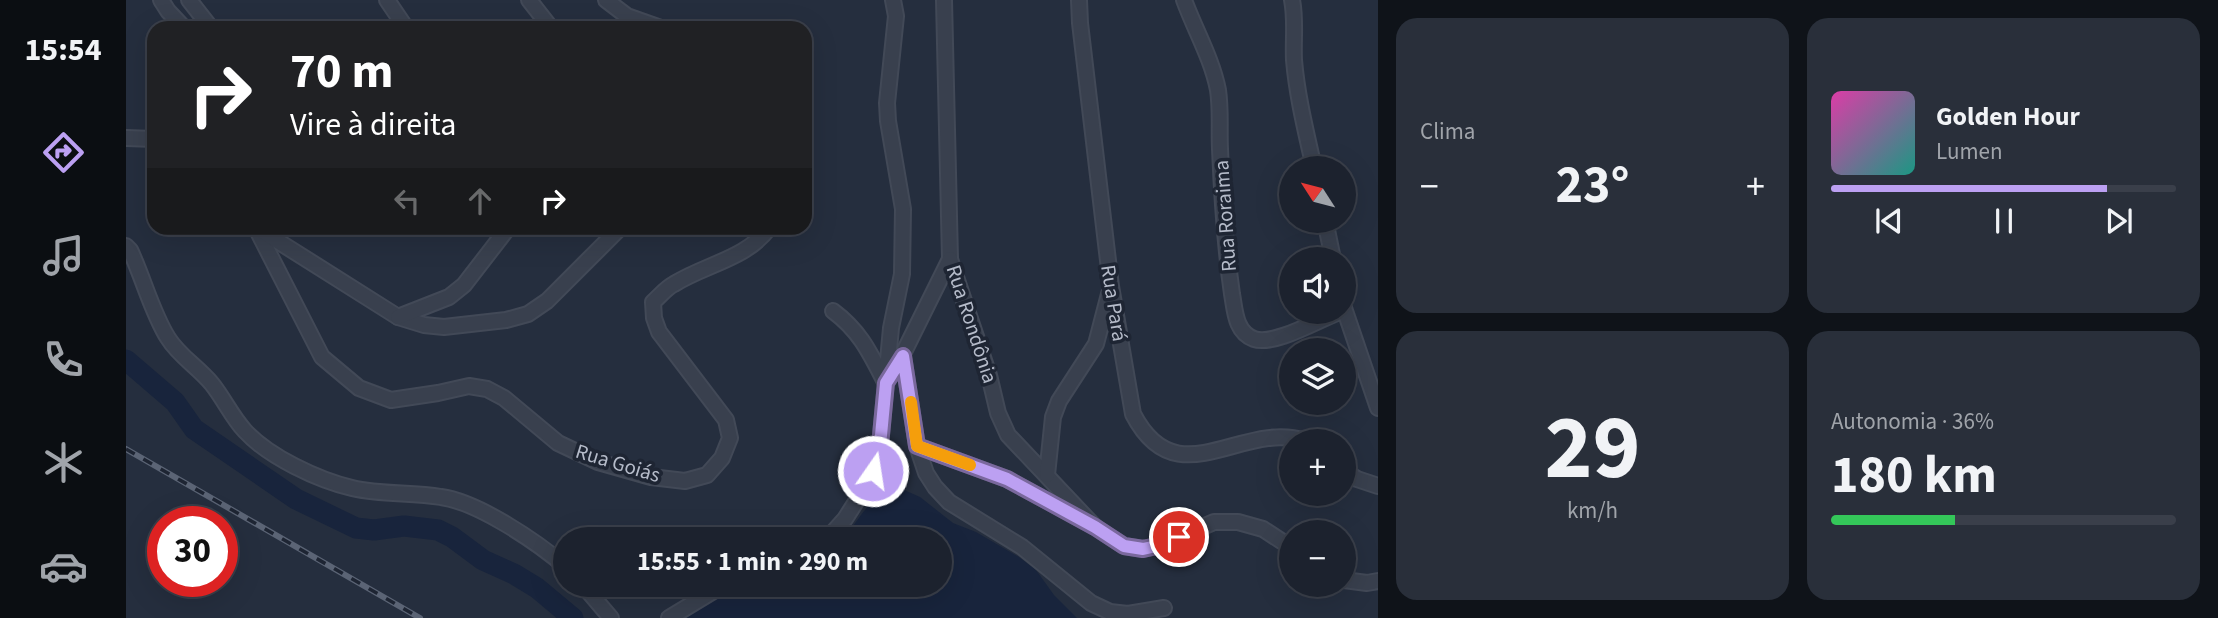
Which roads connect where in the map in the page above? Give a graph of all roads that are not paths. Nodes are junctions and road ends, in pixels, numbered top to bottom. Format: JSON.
{"nodes":[{"id":1,"x":161,"y":0,"type":"edge"},
{"id":2,"x":189,"y":0,"type":"edge"},
{"id":3,"x":387,"y":0,"type":"edge"},
{"id":4,"x":529,"y":0,"type":"edge"},
{"id":5,"x":606,"y":0,"type":"edge"},
{"id":6,"x":893,"y":0,"type":"edge"},
{"id":7,"x":944,"y":0,"type":"edge"},
{"id":8,"x":1079,"y":0,"type":"edge"},
{"id":9,"x":1184,"y":0,"type":"edge"},
{"id":10,"x":1292,"y":0,"type":"edge"},
{"id":11,"x":178,"y":21,"type":"edge"},
{"id":12,"x":204,"y":21,"type":"edge"},
{"id":13,"x":401,"y":21,"type":"edge"},
{"id":14,"x":546,"y":21,"type":"edge"},
{"id":15,"x":641,"y":21,"type":"edge"},
{"id":16,"x":126,"y":138,"type":"edge"},
{"id":17,"x":147,"y":139,"type":"edge"},
{"id":18,"x":1312,"y":156,"type":"edge"},
{"id":19,"x":260,"y":235,"type":"edge"},
{"id":20,"x":267,"y":235,"type":"edge"},
{"id":21,"x":503,"y":235,"type":"edge"},
{"id":22,"x":613,"y":235,"type":"edge"},
{"id":23,"x":764,"y":235,"type":"edge"},
{"id":24,"x":126,"y":246,"type":"edge"},
{"id":25,"x":950,"y":259,"type":"junction"},
{"id":26,"x":1111,"y":286,"type":"junction"},
{"id":27,"x":834,"y":312,"type":"dead end"},
{"id":28,"x":398,"y":317,"type":"junction"},
{"id":29,"x":1310,"y":324,"type":"edge"},
{"id":30,"x":1349,"y":324,"type":"edge"},
{"id":31,"x":903,"y":356,"type":"junction"},
{"id":32,"x":886,"y":383,"type":"junction"},
{"id":33,"x":1378,"y":408,"type":"edge"},
{"id":34,"x":1279,"y":437,"type":"edge"},
{"id":35,"x":917,"y":446,"type":"junction"},
{"id":36,"x":1047,"y":475,"type":"junction"},
{"id":37,"x":1356,"y":478,"type":"edge"},
{"id":38,"x":1378,"y":486,"type":"edge"},
{"id":39,"x":838,"y":527,"type":"edge"},
{"id":40,"x":1095,"y":527,"type":"junction"},
{"id":41,"x":1279,"y":539,"type":"edge"},
{"id":42,"x":553,"y":555,"type":"edge"},
{"id":43,"x":1378,"y":581,"type":"edge"},
{"id":44,"x":1356,"y":582,"type":"edge"},
{"id":45,"x":593,"y":597,"type":"edge"},
{"id":46,"x":704,"y":597,"type":"edge"},
{"id":47,"x":1164,"y":608,"type":"dead end"},
{"id":48,"x":611,"y":618,"type":"edge"},
{"id":49,"x":669,"y":618,"type":"edge"}],
"edges":[{"from":1,"to":11,"type":"street"},
{"from":2,"to":12,"type":"street"},
{"from":3,"to":13,"type":"street"},
{"from":4,"to":14,"type":"street"},
{"from":5,"to":15,"type":"street"},
{"from":6,"to":32,"type":"street"},
{"from":7,"to":25,"type":"street","name":"Rua Rondônia"},
{"from":8,"to":26,"type":"street","name":"Rua Pará"},
{"from":9,"to":29,"type":"street","name":"Rua Roraima"},
{"from":10,"to":18,"type":"street"},
{"from":16,"to":17,"type":"street"},
{"from":19,"to":23,"type":"street","name":"Rua Goiás"},
{"from":20,"to":28,"type":"street"},
{"from":21,"to":28,"type":"street"},
{"from":22,"to":28,"type":"street"},
{"from":24,"to":42,"type":"street"},
{"from":25,"to":31,"type":"street"},
{"from":25,"to":36,"type":"street","name":"Rua Rondônia"},
{"from":26,"to":34,"type":"street","name":"Rua Pará"},
{"from":26,"to":36,"type":"street"},
{"from":27,"to":32,"type":"street"},
{"from":30,"to":33,"type":"street"},
{"from":31,"to":32,"type":"street"},
{"from":31,"to":35,"type":"street"},
{"from":32,"to":39,"type":"street"},
{"from":35,"to":40,"type":"street","name":"Rua Rondônia"},
{"from":35,"to":47,"type":"street"},
{"from":36,"to":40,"type":"street","name":"Rua Rondônia"},
{"from":37,"to":38,"type":"street"},
{"from":40,"to":41,"type":"street","name":"Rua Rondônia"},
{"from":43,"to":44,"type":"street"},
{"from":45,"to":48,"type":"street"},
{"from":46,"to":49,"type":"street"}]}
